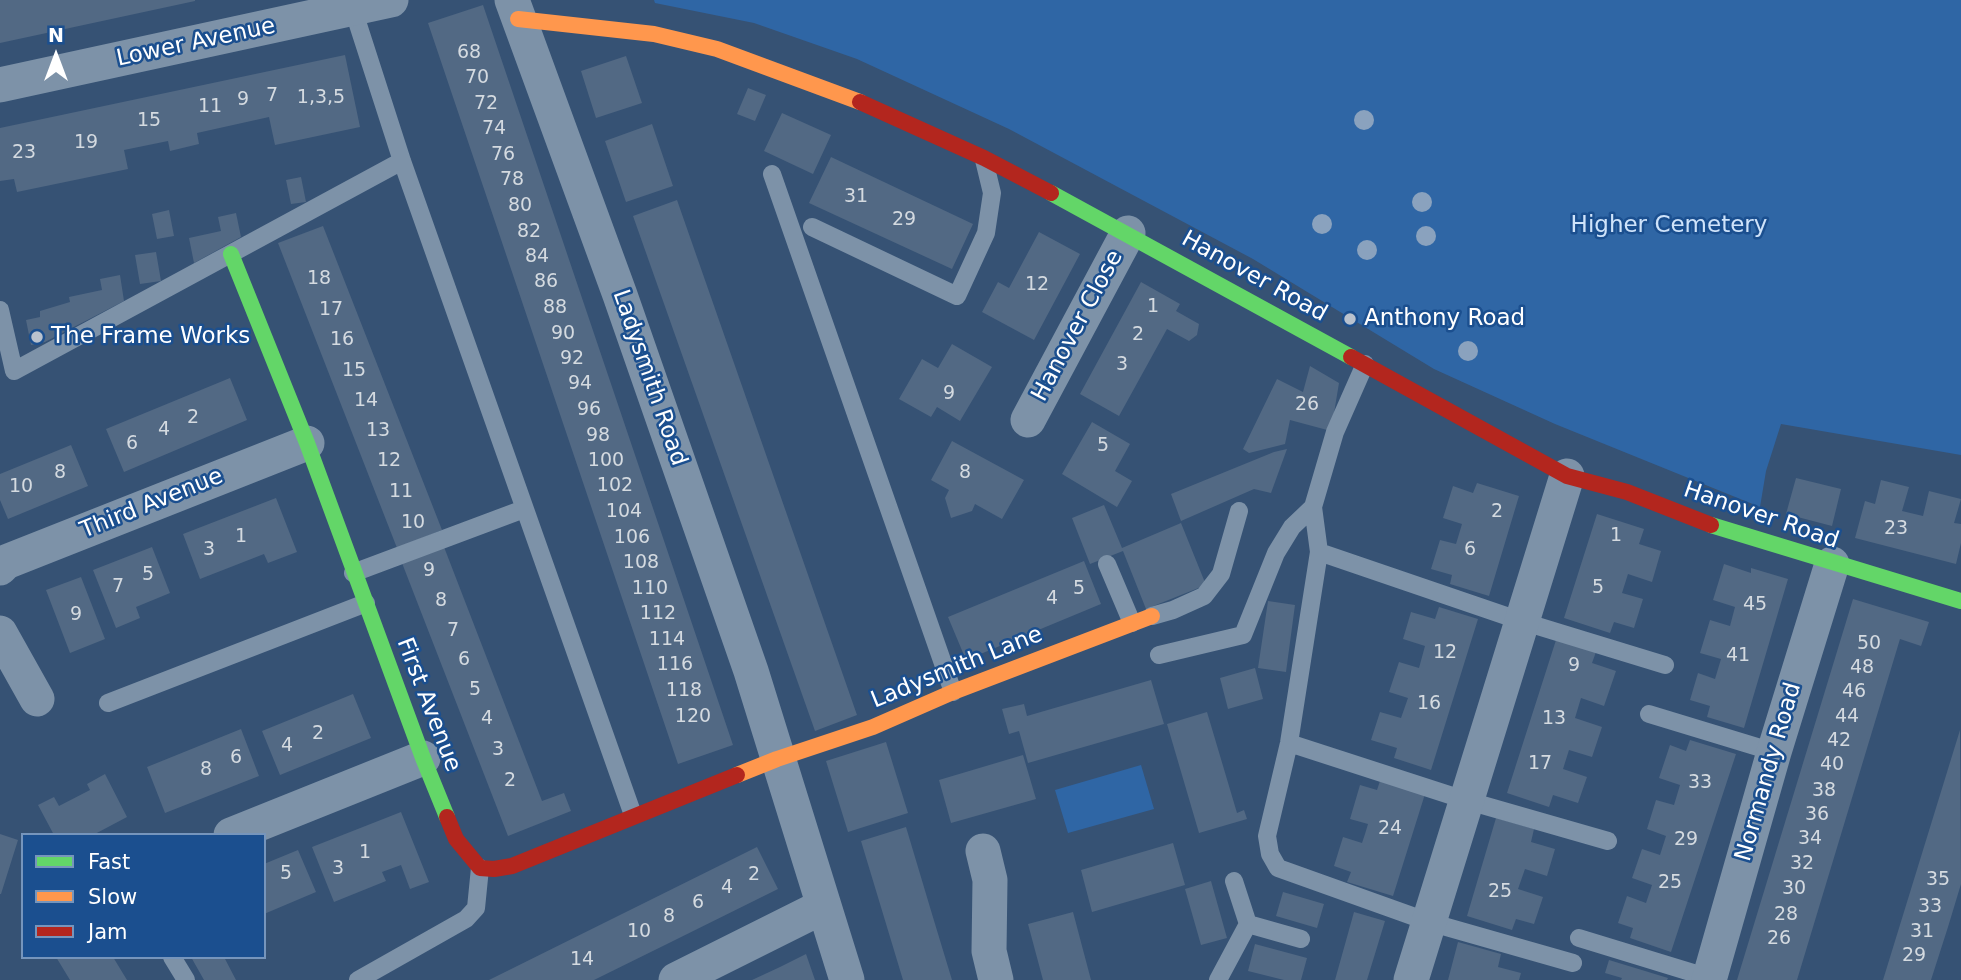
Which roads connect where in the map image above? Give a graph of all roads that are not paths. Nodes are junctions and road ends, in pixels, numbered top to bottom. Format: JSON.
{"nodes":[{"id":1,"x":391,"y":0,"type":"edge"},
{"id":2,"x":353,"y":9,"type":"junction"},
{"id":3,"x":515,"y":10,"type":"edge"},
{"id":4,"x":0,"y":85,"type":"edge"},
{"id":5,"x":984,"y":159,"type":"junction"},
{"id":6,"x":402,"y":161,"type":"junction"},
{"id":7,"x":772,"y":174,"type":"dead end"},
{"id":8,"x":812,"y":228,"type":"dead end"},
{"id":9,"x":1128,"y":233,"type":"junction"},
{"id":10,"x":231,"y":254,"type":"junction"},
{"id":11,"x":0,"y":310,"type":"edge"},
{"id":12,"x":1366,"y":364,"type":"junction"},
{"id":13,"x":1028,"y":420,"type":"dead end"},
{"id":14,"x":307,"y":443,"type":"junction"},
{"id":15,"x":1567,"y":476,"type":"junction"},
{"id":16,"x":1313,"y":506,"type":"junction"},
{"id":17,"x":524,"y":509,"type":"junction"},
{"id":18,"x":1239,"y":511,"type":"dead end"},
{"id":19,"x":1319,"y":552,"type":"junction"},
{"id":20,"x":1107,"y":564,"type":"dead end"},
{"id":21,"x":1832,"y":564,"type":"junction"},
{"id":22,"x":0,"y":568,"type":"edge"},
{"id":23,"x":353,"y":573,"type":"junction"},
{"id":24,"x":1961,"y":601,"type":"edge"},
{"id":25,"x":366,"y":603,"type":"junction"},
{"id":26,"x":1152,"y":616,"type":"joint"},
{"id":27,"x":1521,"y":621,"type":"junction"},
{"id":28,"x":1132,"y":623,"type":"junction"},
{"id":29,"x":0,"y":633,"type":"edge"},
{"id":30,"x":1159,"y":655,"type":"dead end"},
{"id":31,"x":1665,"y":665,"type":"dead end"},
{"id":32,"x":953,"y":692,"type":"junction"},
{"id":33,"x":37,"y":699,"type":"dead end"},
{"id":34,"x":108,"y":703,"type":"dead end"},
{"id":35,"x":1649,"y":714,"type":"dead end"},
{"id":36,"x":1289,"y":743,"type":"junction"},
{"id":37,"x":1774,"y":752,"type":"junction"},
{"id":38,"x":423,"y":758,"type":"junction"},
{"id":39,"x":777,"y":759,"type":"junction"},
{"id":40,"x":1465,"y":800,"type":"junction"},
{"id":41,"x":634,"y":815,"type":"junction"},
{"id":42,"x":236,"y":833,"type":"edge"},
{"id":43,"x":1608,"y":841,"type":"dead end"},
{"id":44,"x":983,"y":851,"type":"dead end"},
{"id":45,"x":480,"y":868,"type":"junction"},
{"id":46,"x":1234,"y":880,"type":"dead end"},
{"id":47,"x":824,"y":906,"type":"junction"},
{"id":48,"x":1429,"y":922,"type":"junction"},
{"id":49,"x":1248,"y":924,"type":"junction"},
{"id":50,"x":1579,"y":938,"type":"dead end"},
{"id":51,"x":1301,"y":940,"type":"dead end"},
{"id":52,"x":173,"y":959,"type":"edge"},
{"id":53,"x":1573,"y":963,"type":"dead end"},
{"id":54,"x":1710,"y":979,"type":"edge"},
{"id":55,"x":186,"y":980,"type":"edge"},
{"id":56,"x":358,"y":980,"type":"edge"},
{"id":57,"x":677,"y":980,"type":"edge"},
{"id":58,"x":847,"y":980,"type":"edge"},
{"id":59,"x":996,"y":980,"type":"edge"},
{"id":60,"x":1218,"y":980,"type":"edge"},
{"id":61,"x":1411,"y":980,"type":"edge"}],
"edges":[{"from":1,"to":2,"type":"street","name":"Lower Avenue"},
{"from":2,"to":4,"type":"street","name":"Lower Avenue"},
{"from":2,"to":6,"type":"lane"},
{"from":3,"to":5,"type":"street","name":"Hanover Road"},
{"from":3,"to":39,"type":"street","name":"Ladysmith Road"},
{"from":5,"to":8,"type":"lane"},
{"from":5,"to":9,"type":"street","name":"Hanover Road"},
{"from":6,"to":10,"type":"lane"},
{"from":6,"to":17,"type":"lane"},
{"from":7,"to":32,"type":"lane"},
{"from":9,"to":12,"type":"street","name":"Hanover Road"},
{"from":9,"to":13,"type":"street","name":"Hanover Close"},
{"from":10,"to":11,"type":"lane"},
{"from":10,"to":14,"type":"street","name":"First Avenue"},
{"from":12,"to":15,"type":"street","name":"Hanover Road"},
{"from":12,"to":16,"type":"lane"},
{"from":14,"to":22,"type":"street","name":"Third Avenue"},
{"from":14,"to":23,"type":"street","name":"First Avenue"},
{"from":15,"to":21,"type":"street","name":"Hanover Road"},
{"from":15,"to":27,"type":"street"},
{"from":16,"to":19,"type":"lane"},
{"from":16,"to":30,"type":"lane"},
{"from":17,"to":23,"type":"lane"},
{"from":17,"to":41,"type":"lane"},
{"from":18,"to":26,"type":"lane"},
{"from":19,"to":27,"type":"lane"},
{"from":19,"to":36,"type":"lane"},
{"from":20,"to":28,"type":"lane"},
{"from":21,"to":24,"type":"street","name":"Hanover Road"},
{"from":21,"to":37,"type":"street","name":"Normandy Road"},
{"from":23,"to":25,"type":"street","name":"First Avenue"},
{"from":25,"to":34,"type":"lane"},
{"from":25,"to":38,"type":"street","name":"First Avenue"},
{"from":26,"to":28,"type":"street","name":"Ladysmith Lane"},
{"from":27,"to":31,"type":"lane"},
{"from":27,"to":40,"type":"street"},
{"from":28,"to":32,"type":"street","name":"Ladysmith Lane"},
{"from":29,"to":33,"type":"street"},
{"from":32,"to":39,"type":"street","name":"Ladysmith Lane"},
{"from":35,"to":37,"type":"lane"},
{"from":36,"to":40,"type":"lane"},
{"from":36,"to":48,"type":"lane"},
{"from":37,"to":54,"type":"street","name":"Normandy Road"},
{"from":38,"to":42,"type":"street"},
{"from":38,"to":45,"type":"street","name":"First Avenue"},
{"from":39,"to":41,"type":"street"},
{"from":39,"to":47,"type":"street","name":"Ladysmith Road"},
{"from":40,"to":43,"type":"lane"},
{"from":40,"to":48,"type":"street"},
{"from":41,"to":45,"type":"street"},
{"from":44,"to":59,"type":"street"},
{"from":45,"to":56,"type":"lane"},
{"from":46,"to":49,"type":"lane"},
{"from":47,"to":57,"type":"street"},
{"from":47,"to":58,"type":"street","name":"Ladysmith Road"},
{"from":48,"to":53,"type":"lane"},
{"from":48,"to":61,"type":"street"},
{"from":49,"to":51,"type":"lane"},
{"from":49,"to":60,"type":"lane"},
{"from":50,"to":54,"type":"lane"},
{"from":52,"to":55,"type":"lane"}]}
